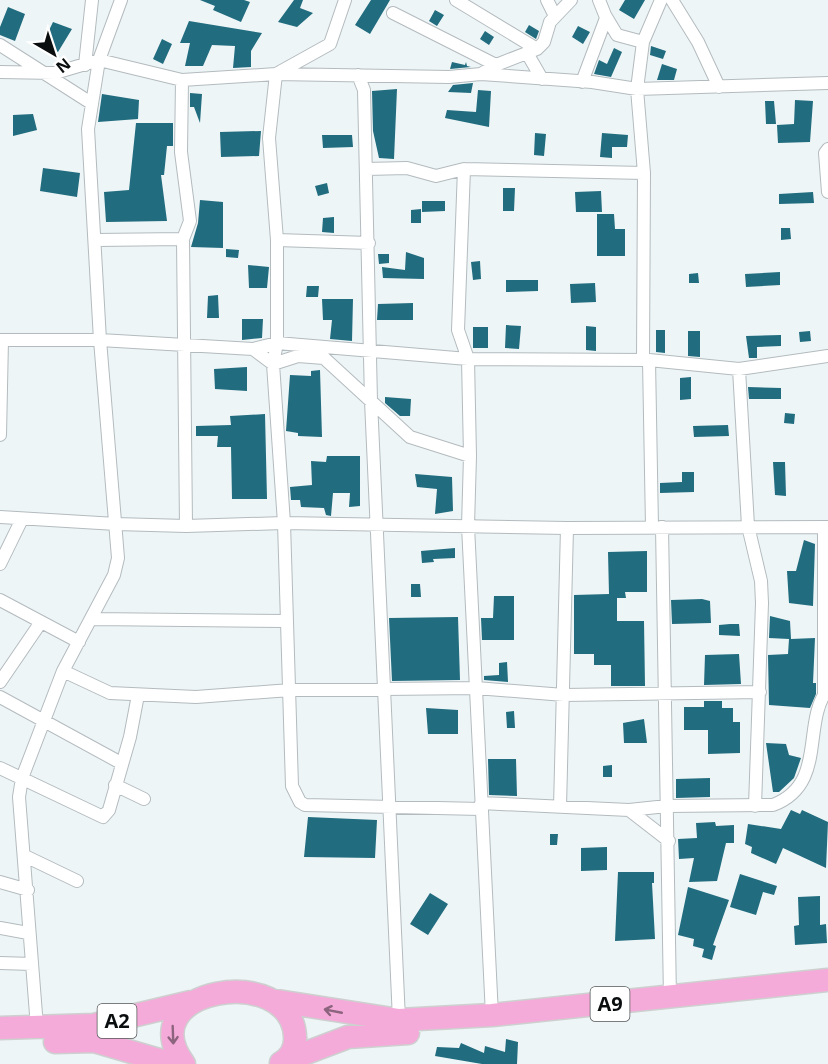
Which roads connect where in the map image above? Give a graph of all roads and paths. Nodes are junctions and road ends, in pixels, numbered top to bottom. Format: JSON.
{"nodes":[{"id":1,"x":92,"y":0,"type":"edge"},
{"id":2,"x":121,"y":0,"type":"edge"},
{"id":3,"x":345,"y":0,"type":"edge"},
{"id":4,"x":456,"y":0,"type":"edge"},
{"id":5,"x":547,"y":0,"type":"edge"},
{"id":6,"x":571,"y":0,"type":"edge"},
{"id":7,"x":599,"y":0,"type":"edge"},
{"id":8,"x":661,"y":0,"type":"edge"},
{"id":9,"x":672,"y":0,"type":"edge"},
{"id":10,"x":393,"y":13,"type":"dead end"},
{"id":11,"x":555,"y":16,"type":"junction"},
{"id":12,"x":606,"y":18,"type":"junction"},
{"id":13,"x":643,"y":42,"type":"junction"},
{"id":14,"x":0,"y":45,"type":"edge"},
{"id":15,"x":532,"y":51,"type":"junction"},
{"id":16,"x":99,"y":60,"type":"junction"},
{"id":17,"x":85,"y":65,"type":"junction"},
{"id":18,"x":496,"y":65,"type":"junction"},
{"id":19,"x":0,"y":72,"type":"edge"},
{"id":20,"x":40,"y":73,"type":"junction"},
{"id":21,"x":276,"y":74,"type":"junction"},
{"id":22,"x":480,"y":74,"type":"junction"},
{"id":23,"x":358,"y":75,"type":"junction"},
{"id":24,"x":372,"y":75,"type":"junction"},
{"id":25,"x":542,"y":79,"type":"junction"},
{"id":26,"x":182,"y":80,"type":"junction"},
{"id":27,"x":582,"y":82,"type":"junction"},
{"id":28,"x":828,"y":83,"type":"edge"},
{"id":29,"x":719,"y":87,"type":"junction"},
{"id":30,"x":637,"y":89,"type":"junction"},
{"id":31,"x":364,"y":90,"type":"junction"},
{"id":32,"x":91,"y":103,"type":"junction"},
{"id":33,"x":828,"y":149,"type":"edge"},
{"id":34,"x":366,"y":169,"type":"junction"},
{"id":35,"x":464,"y":169,"type":"junction"},
{"id":36,"x":644,"y":173,"type":"junction"},
{"id":37,"x":828,"y":192,"type":"edge"},
{"id":38,"x":183,"y":239,"type":"junction"},
{"id":39,"x":95,"y":240,"type":"junction"},
{"id":40,"x":277,"y":240,"type":"junction"},
{"id":41,"x":369,"y":243,"type":"junction"},
{"id":42,"x":1,"y":340,"type":"edge"},
{"id":43,"x":100,"y":340,"type":"junction"},
{"id":44,"x":277,"y":343,"type":"junction"},
{"id":45,"x":183,"y":345,"type":"junction"},
{"id":46,"x":253,"y":349,"type":"junction"},
{"id":47,"x":370,"y":353,"type":"junction"},
{"id":48,"x":828,"y":356,"type":"edge"},
{"id":49,"x":468,"y":359,"type":"junction"},
{"id":50,"x":646,"y":360,"type":"junction"},
{"id":51,"x":273,"y":364,"type":"junction"},
{"id":52,"x":739,"y":369,"type":"junction"},
{"id":53,"x":371,"y":401,"type":"junction"},
{"id":54,"x":0,"y":435,"type":"edge"},
{"id":55,"x":470,"y":456,"type":"junction"},
{"id":56,"x":0,"y":517,"type":"edge"},
{"id":57,"x":22,"y":519,"type":"junction"},
{"id":58,"x":284,"y":523,"type":"junction"},
{"id":59,"x":116,"y":525,"type":"junction"},
{"id":60,"x":186,"y":525,"type":"junction"},
{"id":61,"x":378,"y":525,"type":"junction"},
{"id":62,"x":468,"y":526,"type":"junction"},
{"id":63,"x":748,"y":526,"type":"junction"},
{"id":64,"x":657,"y":527,"type":"junction"},
{"id":65,"x":826,"y":527,"type":"edge"},
{"id":66,"x":567,"y":528,"type":"junction"},
{"id":67,"x":0,"y":564,"type":"edge"},
{"id":68,"x":0,"y":600,"type":"edge"},
{"id":69,"x":92,"y":619,"type":"junction"},
{"id":70,"x":286,"y":621,"type":"junction"},
{"id":71,"x":41,"y":622,"type":"junction"},
{"id":72,"x":79,"y":642,"type":"junction"},
{"id":73,"x":63,"y":671,"type":"junction"},
{"id":74,"x":0,"y":682,"type":"edge"},
{"id":75,"x":476,"y":688,"type":"junction"},
{"id":76,"x":290,"y":690,"type":"junction"},
{"id":77,"x":385,"y":690,"type":"junction"},
{"id":78,"x":826,"y":691,"type":"edge"},
{"id":79,"x":760,"y":692,"type":"junction"},
{"id":80,"x":664,"y":693,"type":"junction"},
{"id":81,"x":138,"y":695,"type":"junction"},
{"id":82,"x":564,"y":695,"type":"junction"},
{"id":83,"x":0,"y":697,"type":"edge"},
{"id":84,"x":42,"y":720,"type":"junction"},
{"id":85,"x":121,"y":763,"type":"junction"},
{"id":86,"x":0,"y":768,"type":"edge"},
{"id":87,"x":22,"y":778,"type":"junction"},
{"id":88,"x":115,"y":785,"type":"junction"},
{"id":89,"x":144,"y":800,"type":"dead end"},
{"id":90,"x":481,"y":806,"type":"junction"},
{"id":91,"x":667,"y":806,"type":"junction"},
{"id":92,"x":755,"y":806,"type":"junction"},
{"id":93,"x":560,"y":807,"type":"junction"},
{"id":94,"x":390,"y":808,"type":"junction"},
{"id":95,"x":629,"y":810,"type":"junction"},
{"id":96,"x":669,"y":841,"type":"junction"},
{"id":97,"x":25,"y":856,"type":"junction"},
{"id":98,"x":77,"y":881,"type":"dead end"},
{"id":99,"x":0,"y":882,"type":"edge"},
{"id":100,"x":28,"y":890,"type":"junction"},
{"id":101,"x":0,"y":928,"type":"edge"},
{"id":102,"x":28,"y":933,"type":"junction"},
{"id":103,"x":0,"y":963,"type":"edge"},
{"id":104,"x":32,"y":964,"type":"junction"},
{"id":105,"x":828,"y":980,"type":"edge"},
{"id":106,"x":828,"y":993,"type":"edge"},
{"id":107,"x":670,"y":998,"type":"junction"},
{"id":108,"x":271,"y":1000,"type":"junction"},
{"id":109,"x":196,"y":1001,"type":"junction"},
{"id":110,"x":492,"y":1015,"type":"junction"},
{"id":111,"x":399,"y":1020,"type":"junction"},
{"id":112,"x":37,"y":1027,"type":"junction"},
{"id":113,"x":0,"y":1028,"type":"edge"},
{"id":114,"x":0,"y":1043,"type":"edge"},
{"id":115,"x":283,"y":1062,"type":"edge"},
{"id":116,"x":172,"y":1064,"type":"edge"},
{"id":117,"x":184,"y":1064,"type":"edge"}],
"edges":[{"from":1,"to":17,"type":"street"},
{"from":2,"to":16,"type":"street"},
{"from":3,"to":21,"type":"street"},
{"from":4,"to":15,"type":"street"},
{"from":5,"to":11,"type":"street"},
{"from":6,"to":11,"type":"street"},
{"from":7,"to":12,"type":"street"},
{"from":8,"to":13,"type":"street"},
{"from":9,"to":29,"type":"street"},
{"from":10,"to":18,"type":"street"},
{"from":11,"to":15,"type":"street"},
{"from":12,"to":13,"type":"street"},
{"from":12,"to":27,"type":"street"},
{"from":13,"to":30,"type":"street"},
{"from":14,"to":20,"type":"street"},
{"from":15,"to":18,"type":"street"},
{"from":15,"to":25,"type":"street"},
{"from":16,"to":17,"type":"street"},
{"from":16,"to":26,"type":"street"},
{"from":16,"to":32,"type":"street"},
{"from":17,"to":20,"type":"street"},
{"from":18,"to":22,"type":"street"},
{"from":19,"to":20,"type":"street"},
{"from":20,"to":32,"type":"street"},
{"from":21,"to":23,"type":"street"},
{"from":21,"to":26,"type":"street"},
{"from":21,"to":40,"type":"street"},
{"from":22,"to":24,"type":"street"},
{"from":22,"to":25,"type":"street"},
{"from":23,"to":24,"type":"street"},
{"from":23,"to":31,"type":"street"},
{"from":24,"to":31,"type":"street"},
{"from":25,"to":27,"type":"street"},
{"from":26,"to":38,"type":"street"},
{"from":27,"to":30,"type":"street"},
{"from":28,"to":29,"type":"street"},
{"from":29,"to":30,"type":"street"},
{"from":30,"to":36,"type":"street"},
{"from":31,"to":34,"type":"street"},
{"from":32,"to":39,"type":"street"},
{"from":33,"to":37,"type":"street"},
{"from":34,"to":35,"type":"street"},
{"from":34,"to":41,"type":"street"},
{"from":35,"to":36,"type":"street"},
{"from":35,"to":49,"type":"street"},
{"from":36,"to":50,"type":"street"},
{"from":38,"to":39,"type":"street"},
{"from":38,"to":45,"type":"street"},
{"from":39,"to":43,"type":"street"},
{"from":40,"to":41,"type":"street"},
{"from":40,"to":44,"type":"street"},
{"from":41,"to":47,"type":"street"},
{"from":42,"to":43,"type":"street"},
{"from":42,"to":54,"type":"street"},
{"from":43,"to":45,"type":"street"},
{"from":43,"to":59,"type":"street"},
{"from":44,"to":46,"type":"street"},
{"from":44,"to":47,"type":"street"},
{"from":44,"to":51,"type":"street"},
{"from":45,"to":46,"type":"street"},
{"from":45,"to":60,"type":"street"},
{"from":46,"to":51,"type":"street"},
{"from":47,"to":49,"type":"street"},
{"from":47,"to":53,"type":"street"},
{"from":48,"to":52,"type":"street"},
{"from":49,"to":50,"type":"street"},
{"from":49,"to":55,"type":"street"},
{"from":50,"to":52,"type":"street"},
{"from":50,"to":64,"type":"street"},
{"from":51,"to":53,"type":"street"},
{"from":51,"to":58,"type":"street"},
{"from":52,"to":63,"type":"street"},
{"from":53,"to":55,"type":"street"},
{"from":53,"to":61,"type":"street"},
{"from":55,"to":62,"type":"street"},
{"from":56,"to":57,"type":"street"},
{"from":57,"to":59,"type":"street"},
{"from":57,"to":67,"type":"street"},
{"from":58,"to":60,"type":"street"},
{"from":58,"to":61,"type":"street"},
{"from":58,"to":70,"type":"street"},
{"from":59,"to":60,"type":"street"},
{"from":59,"to":69,"type":"street"},
{"from":61,"to":62,"type":"street"},
{"from":61,"to":77,"type":"street"},
{"from":62,"to":66,"type":"street"},
{"from":62,"to":75,"type":"street"},
{"from":63,"to":64,"type":"street"},
{"from":63,"to":65,"type":"street"},
{"from":63,"to":79,"type":"street"},
{"from":64,"to":66,"type":"street"},
{"from":64,"to":80,"type":"street"},
{"from":65,"to":78,"type":"street"},
{"from":66,"to":82,"type":"street"},
{"from":68,"to":71,"type":"street"},
{"from":69,"to":70,"type":"street"},
{"from":69,"to":72,"type":"street"},
{"from":70,"to":76,"type":"street"},
{"from":71,"to":72,"type":"street"},
{"from":71,"to":74,"type":"street"},
{"from":72,"to":73,"type":"street"},
{"from":73,"to":81,"type":"street"},
{"from":73,"to":84,"type":"street"},
{"from":75,"to":77,"type":"street"},
{"from":75,"to":82,"type":"street"},
{"from":75,"to":90,"type":"street"},
{"from":76,"to":77,"type":"street"},
{"from":76,"to":81,"type":"street"},
{"from":76,"to":94,"type":"street"},
{"from":77,"to":94,"type":"street"},
{"from":78,"to":92,"type":"street"},
{"from":79,"to":80,"type":"street"},
{"from":79,"to":92,"type":"street"},
{"from":80,"to":82,"type":"street"},
{"from":80,"to":91,"type":"street"},
{"from":81,"to":85,"type":"street"},
{"from":82,"to":93,"type":"street"},
{"from":83,"to":84,"type":"street"},
{"from":84,"to":85,"type":"street"},
{"from":84,"to":87,"type":"street"},
{"from":85,"to":88,"type":"street"},
{"from":86,"to":87,"type":"street"},
{"from":87,"to":88,"type":"street"},
{"from":87,"to":97,"type":"street"},
{"from":88,"to":89,"type":"street"},
{"from":90,"to":93,"type":"street"},
{"from":90,"to":94,"type":"street"},
{"from":90,"to":110,"type":"street"},
{"from":91,"to":92,"type":"street"},
{"from":91,"to":95,"type":"street"},
{"from":91,"to":96,"type":"street"},
{"from":93,"to":95,"type":"street"},
{"from":94,"to":111,"type":"street"},
{"from":95,"to":96,"type":"street"},
{"from":96,"to":107,"type":"street"},
{"from":97,"to":98,"type":"street"},
{"from":97,"to":100,"type":"street"},
{"from":99,"to":100,"type":"street"},
{"from":100,"to":102,"type":"street"},
{"from":101,"to":102,"type":"street"},
{"from":102,"to":104,"type":"street"},
{"from":103,"to":104,"type":"street"},
{"from":104,"to":112,"type":"street"},
{"from":105,"to":107,"type":"highway","number":"A9"},
{"from":106,"to":115,"type":"highway","number":"A9"},
{"from":107,"to":110,"type":"highway","number":"A9"},
{"from":108,"to":109,"type":"highway","number":"A2"},
{"from":111,"to":108,"type":"highway","number":"A9","one_way":true},
{"from":108,"to":115,"type":"highway"},
{"from":109,"to":112,"type":"highway","number":"A2"},
{"from":109,"to":117,"type":"highway","number":"A2","one_way":true},
{"from":110,"to":111,"type":"highway","number":"A9"},
{"from":112,"to":113,"type":"highway","number":"A2"},
{"from":114,"to":116,"type":"highway","number":"A2"}]}
